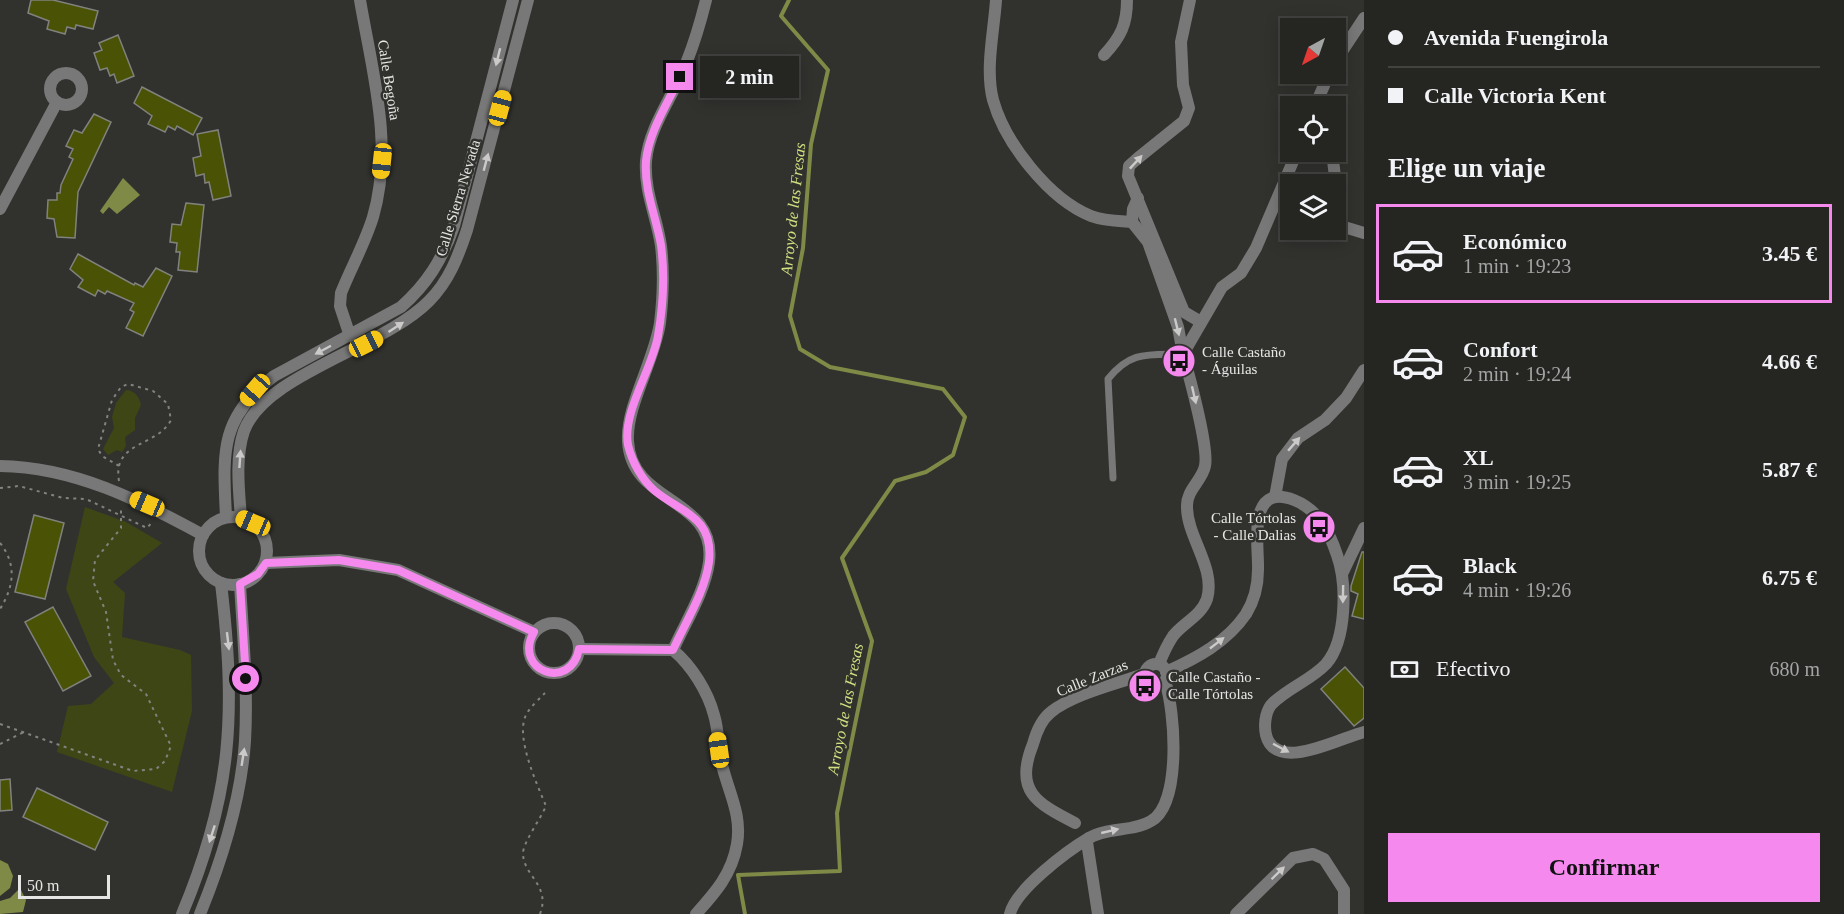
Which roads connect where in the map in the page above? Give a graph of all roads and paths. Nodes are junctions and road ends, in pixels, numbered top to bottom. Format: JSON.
{"nodes":[{"id":1,"x":360,"y":0,"type":"edge"},
{"id":2,"x":513,"y":0,"type":"edge"},
{"id":3,"x":528,"y":0,"type":"edge"},
{"id":4,"x":706,"y":0,"type":"edge"},
{"id":5,"x":996,"y":0,"type":"edge"},
{"id":6,"x":1127,"y":0,"type":"edge"},
{"id":7,"x":1190,"y":0,"type":"edge"},
{"id":8,"x":1364,"y":18,"type":"edge"},
{"id":9,"x":1346,"y":45,"type":"edge"},
{"id":10,"x":1104,"y":55,"type":"dead end"},
{"id":11,"x":1324,"y":84,"type":"edge"},
{"id":12,"x":1323,"y":87,"type":"junction"},
{"id":13,"x":1319,"y":96,"type":"edge"},
{"id":14,"x":1324,"y":96,"type":"edge"},
{"id":15,"x":57,"y":102,"type":"dead end"},
{"id":16,"x":1293,"y":162,"type":"edge"},
{"id":17,"x":1333,"y":162,"type":"edge"},
{"id":18,"x":1138,"y":198,"type":"junction"},
{"id":19,"x":0,"y":210,"type":"edge"},
{"id":20,"x":1132,"y":222,"type":"junction"},
{"id":21,"x":1364,"y":233,"type":"edge"},
{"id":22,"x":1201,"y":322,"type":"junction"},
{"id":23,"x":350,"y":336,"type":"junction"},
{"id":24,"x":1183,"y":354,"type":"junction"},
{"id":25,"x":1364,"y":370,"type":"edge"},
{"id":26,"x":0,"y":466,"type":"edge"},
{"id":27,"x":119,"y":466,"type":"junction"},
{"id":28,"x":1113,"y":478,"type":"dead end"},
{"id":29,"x":0,"y":488,"type":"edge"},
{"id":30,"x":120,"y":493,"type":"junction"},
{"id":31,"x":1275,"y":497,"type":"junction"},
{"id":32,"x":121,"y":516,"type":"junction"},
{"id":33,"x":156,"y":516,"type":"dead end"},
{"id":34,"x":226,"y":517,"type":"junction"},
{"id":35,"x":241,"y":518,"type":"junction"},
{"id":36,"x":1364,"y":528,"type":"edge"},
{"id":37,"x":203,"y":536,"type":"junction"},
{"id":38,"x":0,"y":543,"type":"edge"},
{"id":39,"x":266,"y":563,"type":"junction"},
{"id":40,"x":1343,"y":572,"type":"junction"},
{"id":41,"x":221,"y":583,"type":"junction"},
{"id":42,"x":240,"y":584,"type":"junction"},
{"id":43,"x":0,"y":609,"type":"edge"},
{"id":44,"x":534,"y":632,"type":"junction"},
{"id":45,"x":579,"y":649,"type":"junction"},
{"id":46,"x":673,"y":650,"type":"junction"},
{"id":47,"x":1164,"y":672,"type":"junction"},
{"id":48,"x":1144,"y":674,"type":"junction"},
{"id":49,"x":545,"y":693,"type":"dead end"},
{"id":50,"x":0,"y":724,"type":"edge"},
{"id":51,"x":24,"y":732,"type":"junction"},
{"id":52,"x":1364,"y":732,"type":"edge"},
{"id":53,"x":0,"y":744,"type":"edge"},
{"id":54,"x":1075,"y":823,"type":"dead end"},
{"id":55,"x":1089,"y":838,"type":"junction"},
{"id":56,"x":182,"y":914,"type":"edge"},
{"id":57,"x":200,"y":914,"type":"edge"},
{"id":58,"x":540,"y":914,"type":"edge"},
{"id":59,"x":696,"y":914,"type":"edge"},
{"id":60,"x":1010,"y":914,"type":"edge"},
{"id":61,"x":1098,"y":914,"type":"edge"},
{"id":62,"x":1236,"y":914,"type":"edge"},
{"id":63,"x":1344,"y":914,"type":"edge"}],
"edges":[{"from":1,"to":23,"type":"street","name":"Calle Begoña"},
{"from":2,"to":23,"type":"street","name":"Calle Sierra Nevada","one_way":true},
{"from":35,"to":3,"type":"street","name":"Calle Sierra Nevada","one_way":true},
{"from":4,"to":46,"type":"street"},
{"from":5,"to":20,"type":"street"},
{"from":6,"to":10,"type":"street"},
{"from":18,"to":7,"type":"street","one_way":true},
{"from":8,"to":9,"type":"street"},
{"from":11,"to":12,"type":"street"},
{"from":12,"to":13,"type":"street"},
{"from":12,"to":14,"type":"street"},
{"from":15,"to":19,"type":"street"},
{"from":16,"to":22,"type":"street"},
{"from":17,"to":21,"type":"street"},
{"from":18,"to":20,"type":"street"},
{"from":18,"to":22,"type":"street"},
{"from":20,"to":24,"type":"street","one_way":true},
{"from":22,"to":24,"type":"street"},
{"from":23,"to":34,"type":"street","name":"Calle Sierra Nevada","one_way":true},
{"from":24,"to":28,"type":"lane"},
{"from":24,"to":47,"type":"street","one_way":true},
{"from":31,"to":25,"type":"street","one_way":true},
{"from":26,"to":30,"type":"street"},
{"from":27,"to":27,"type":"path"},
{"from":27,"to":30,"type":"path"},
{"from":29,"to":32,"type":"path"},
{"from":30,"to":32,"type":"path"},
{"from":30,"to":37,"type":"street"},
{"from":31,"to":40,"type":"street"},
{"from":47,"to":31,"type":"street","one_way":true},
{"from":32,"to":33,"type":"path"},
{"from":32,"to":51,"type":"path"},
{"from":34,"to":35,"type":"street"},
{"from":34,"to":37,"type":"street"},
{"from":35,"to":39,"type":"street"},
{"from":36,"to":40,"type":"street"},
{"from":37,"to":41,"type":"street"},
{"from":38,"to":43,"type":"path"},
{"from":39,"to":42,"type":"street"},
{"from":39,"to":44,"type":"street"},
{"from":40,"to":52,"type":"street","one_way":true},
{"from":41,"to":42,"type":"street"},
{"from":41,"to":56,"type":"street","one_way":true},
{"from":57,"to":42,"type":"street","one_way":true},
{"from":44,"to":45,"type":"street"},
{"from":44,"to":45,"type":"street"},
{"from":45,"to":46,"type":"street"},
{"from":46,"to":59,"type":"street"},
{"from":47,"to":48,"type":"street"},
{"from":47,"to":48,"type":"street"},
{"from":55,"to":47,"type":"street","one_way":true},
{"from":48,"to":54,"type":"street","name":"Calle Zarzas"},
{"from":49,"to":58,"type":"path"},
{"from":50,"to":51,"type":"path"},
{"from":51,"to":53,"type":"path"},
{"from":55,"to":60,"type":"street"},
{"from":55,"to":61,"type":"street"},
{"from":62,"to":63,"type":"street","one_way":true}]}
